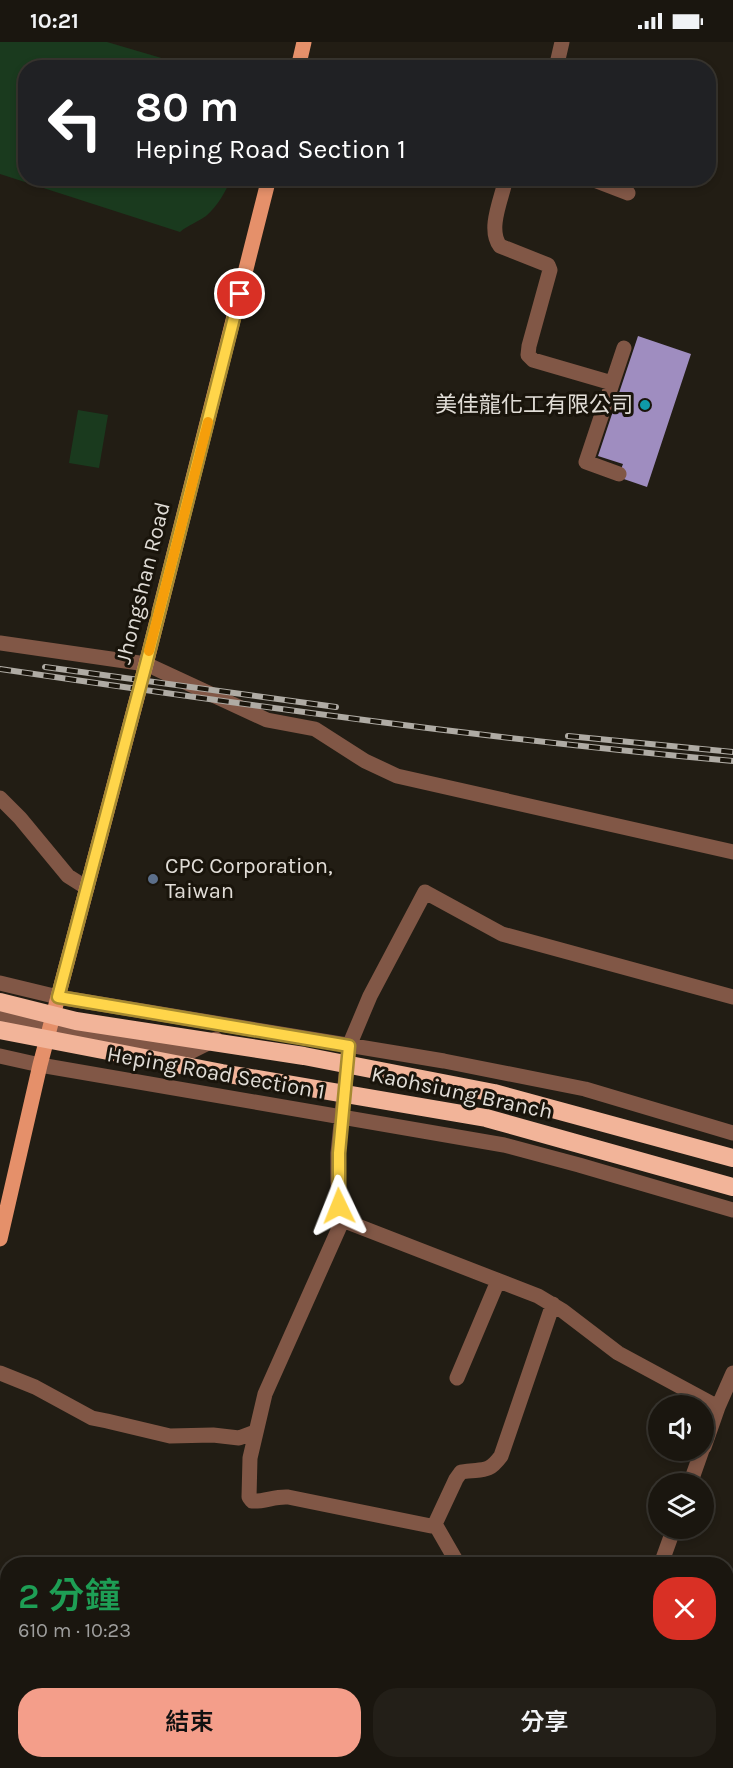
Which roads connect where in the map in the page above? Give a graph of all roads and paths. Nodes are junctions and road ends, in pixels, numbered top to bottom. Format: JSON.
{"nodes":[{"id":1,"x":304,"y":42,"type":"edge"},
{"id":2,"x":562,"y":42,"type":"edge"},
{"id":3,"x":300,"y":60,"type":"edge"},
{"id":4,"x":558,"y":60,"type":"edge"},
{"id":5,"x":267,"y":186,"type":"edge"},
{"id":6,"x":504,"y":186,"type":"edge"},
{"id":7,"x":610,"y":186,"type":"edge"},
{"id":8,"x":628,"y":193,"type":"dead end"},
{"id":9,"x":624,"y":348,"type":"dead end"},
{"id":10,"x":612,"y":383,"type":"junction"},
{"id":11,"x":619,"y":474,"type":"dead end"},
{"id":12,"x":0,"y":643,"type":"edge"},
{"id":13,"x":146,"y":664,"type":"junction"},
{"id":14,"x":0,"y":798,"type":"edge"},
{"id":15,"x":733,"y":852,"type":"edge"},
{"id":16,"x":87,"y":888,"type":"junction"},
{"id":17,"x":0,"y":983,"type":"edge"},
{"id":18,"x":58,"y":997,"type":"junction"},
{"id":19,"x":733,"y":997,"type":"edge"},
{"id":20,"x":0,"y":1002,"type":"edge"},
{"id":21,"x":0,"y":1018,"type":"edge"},
{"id":22,"x":240,"y":1027,"type":"junction"},
{"id":23,"x":50,"y":1028,"type":"junction"},
{"id":24,"x":0,"y":1030,"type":"edge"},
{"id":25,"x":349,"y":1046,"type":"junction"},
{"id":26,"x":0,"y":1056,"type":"edge"},
{"id":27,"x":40,"y":1065,"type":"junction"},
{"id":28,"x":342,"y":1117,"type":"junction"},
{"id":29,"x":733,"y":1133,"type":"edge"},
{"id":30,"x":733,"y":1158,"type":"edge"},
{"id":31,"x":733,"y":1187,"type":"edge"},
{"id":32,"x":733,"y":1210,"type":"edge"},
{"id":33,"x":344,"y":1217,"type":"junction"},
{"id":34,"x":0,"y":1239,"type":"edge"},
{"id":35,"x":498,"y":1281,"type":"junction"},
{"id":36,"x":553,"y":1304,"type":"junction"},
{"id":37,"x":0,"y":1373,"type":"edge"},
{"id":38,"x":733,"y":1373,"type":"edge"},
{"id":39,"x":457,"y":1378,"type":"dead end"},
{"id":40,"x":718,"y":1407,"type":"junction"},
{"id":41,"x":714,"y":1418,"type":"edge"},
{"id":42,"x":255,"y":1432,"type":"junction"},
{"id":43,"x":435,"y":1524,"type":"junction"},
{"id":44,"x":670,"y":1539,"type":"edge"},
{"id":45,"x":454,"y":1557,"type":"edge"},
{"id":46,"x":664,"y":1557,"type":"edge"}],
"edges":[{"from":1,"to":3,"type":"main road"},
{"from":2,"to":4,"type":"street"},
{"from":5,"to":13,"type":"main road","name":"Jhongshan Road"},
{"from":6,"to":10,"type":"street"},
{"from":7,"to":8,"type":"street"},
{"from":9,"to":10,"type":"street"},
{"from":10,"to":11,"type":"street"},
{"from":12,"to":13,"type":"street"},
{"from":13,"to":15,"type":"street"},
{"from":13,"to":16,"type":"main road","name":"Jhongshan Road"},
{"from":14,"to":16,"type":"street"},
{"from":16,"to":18,"type":"main road","name":"Jhongshan Road"},
{"from":17,"to":18,"type":"street"},
{"from":18,"to":22,"type":"street"},
{"from":18,"to":23,"type":"main road","name":"Jhongshan Road"},
{"from":19,"to":25,"type":"street"},
{"from":20,"to":30,"type":"highway","name":"Kaohsiung Branch","bridge":true},
{"from":21,"to":23,"type":"street"},
{"from":22,"to":23,"type":"street"},
{"from":22,"to":25,"type":"street"},
{"from":23,"to":27,"type":"main road","name":"Jhongshan Road"},
{"from":24,"to":31,"type":"highway","name":"Kaohsiung Branch","bridge":true},
{"from":25,"to":28,"type":"street"},
{"from":25,"to":29,"type":"street"},
{"from":26,"to":27,"type":"street","name":"Heping Road Section 1"},
{"from":27,"to":28,"type":"street","name":"Heping Road Section 1"},
{"from":27,"to":34,"type":"main road","name":"Jhongshan Road"},
{"from":28,"to":32,"type":"street","name":"Heping Road Section 1"},
{"from":28,"to":33,"type":"street"},
{"from":33,"to":35,"type":"street"},
{"from":33,"to":42,"type":"street"},
{"from":35,"to":36,"type":"street"},
{"from":35,"to":39,"type":"street"},
{"from":36,"to":40,"type":"street"},
{"from":36,"to":43,"type":"street"},
{"from":37,"to":42,"type":"street"},
{"from":38,"to":40,"type":"street"},
{"from":40,"to":41,"type":"street"},
{"from":42,"to":43,"type":"street"},
{"from":43,"to":45,"type":"street"},
{"from":44,"to":46,"type":"street"}]}
